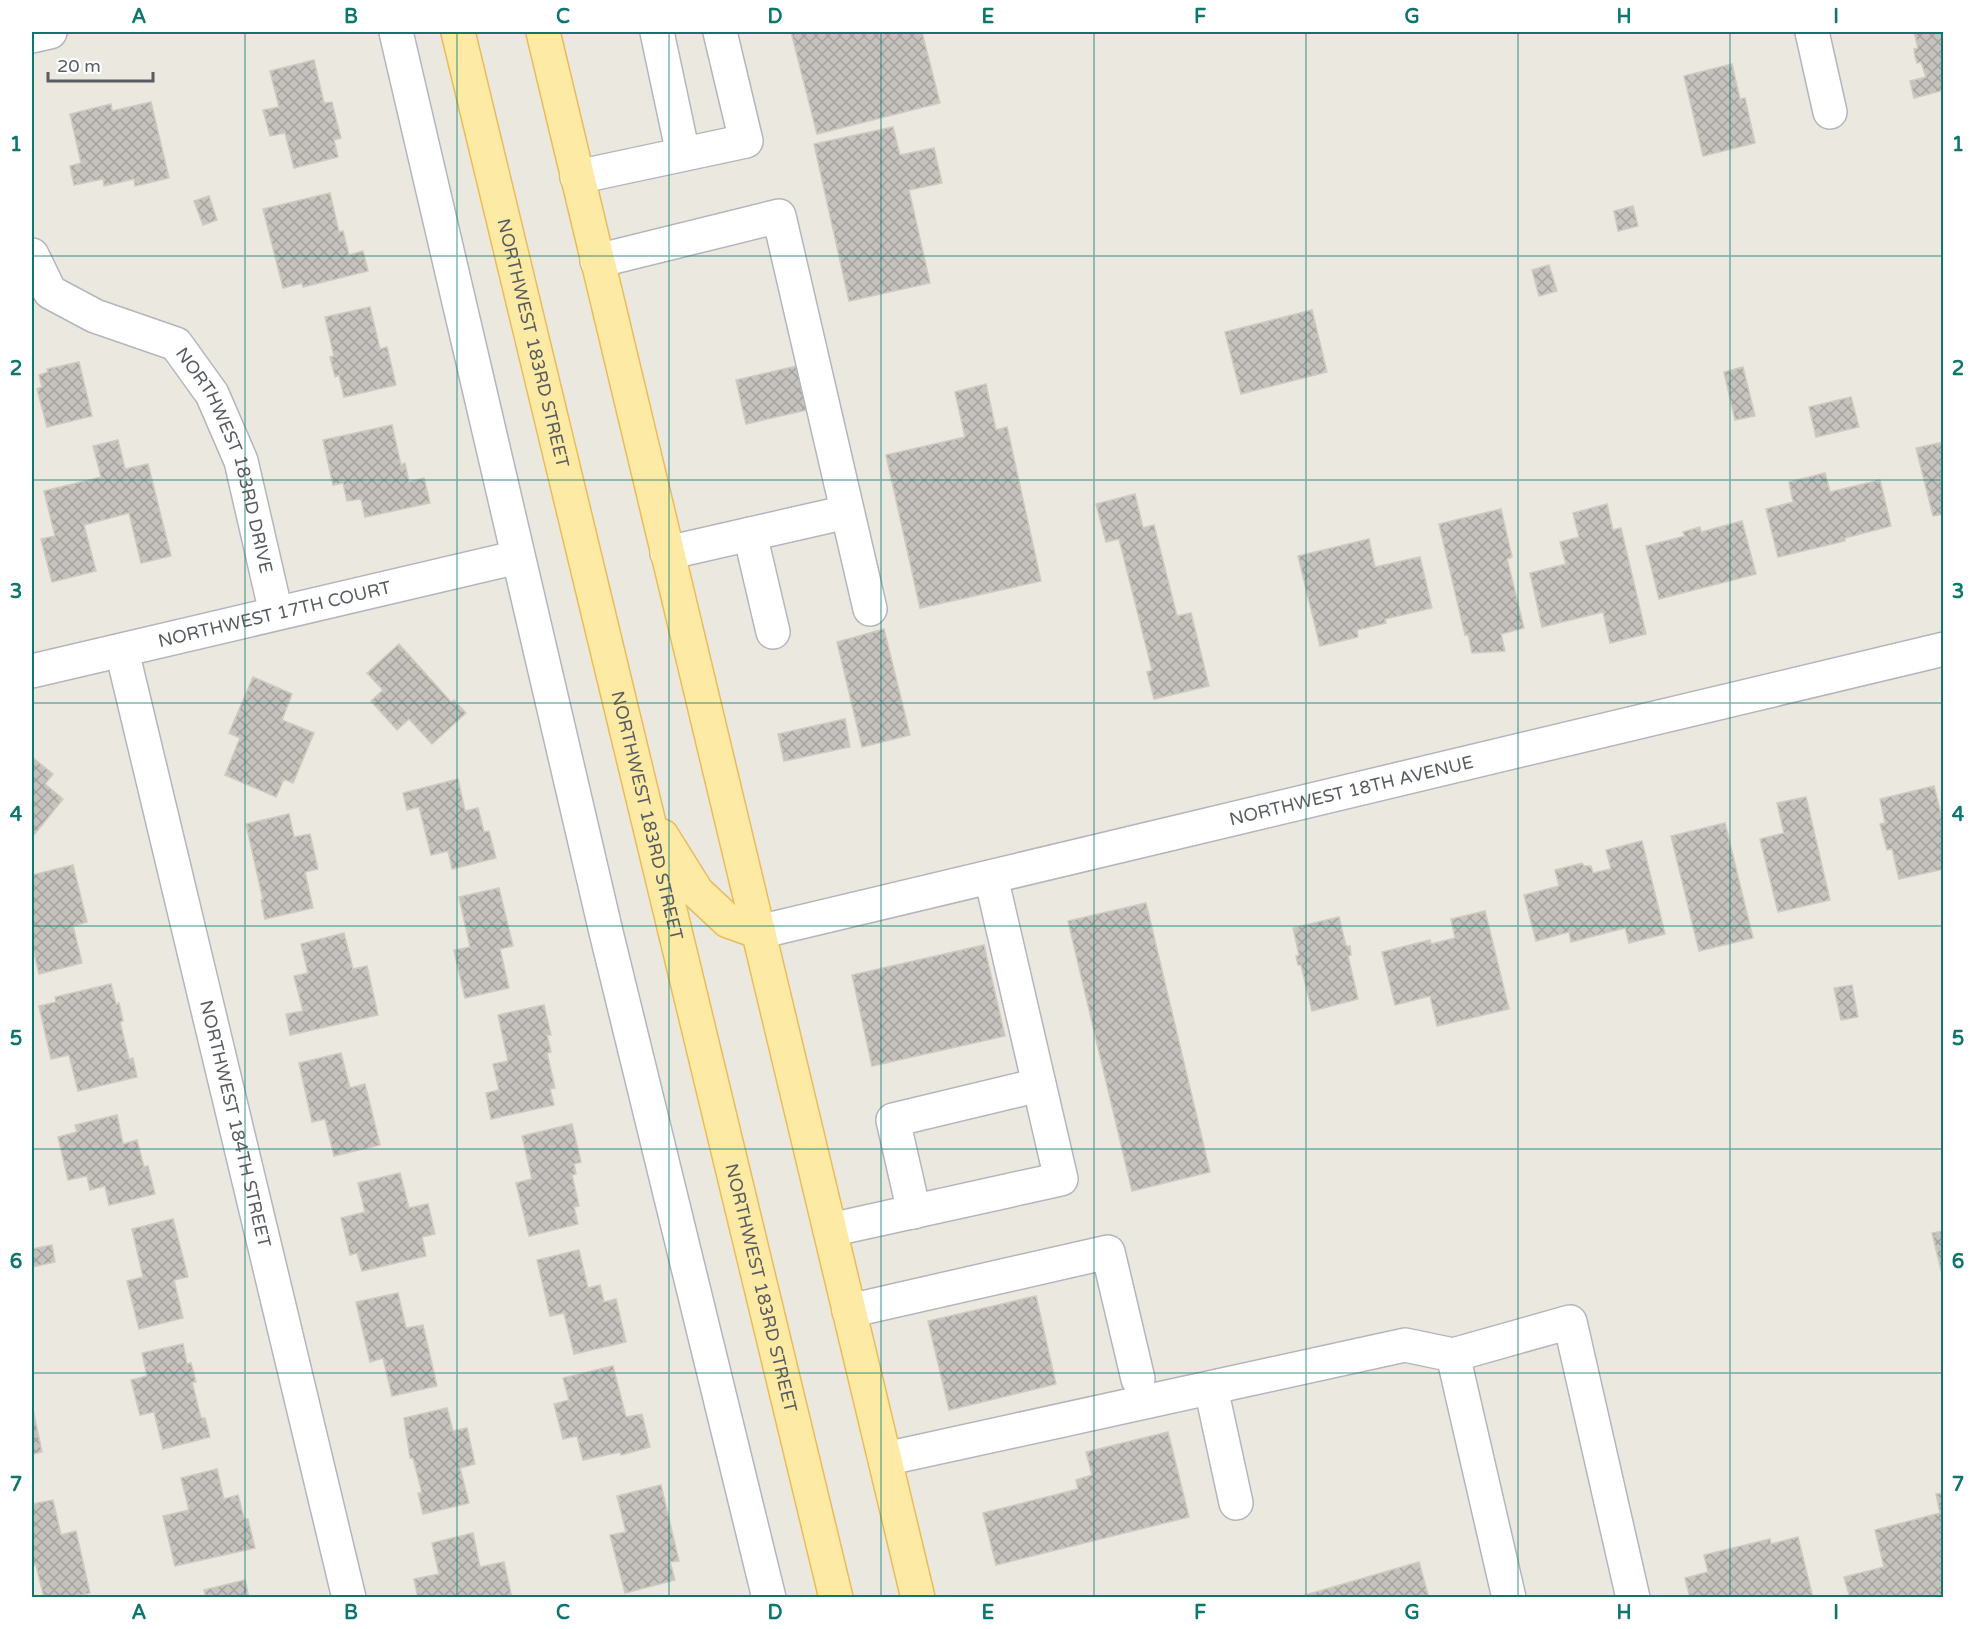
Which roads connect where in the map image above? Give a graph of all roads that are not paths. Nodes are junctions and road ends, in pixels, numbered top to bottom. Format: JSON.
{"nodes":[{"id":1,"x":50,"y":32,"type":"edge"},
{"id":2,"x":396,"y":32,"type":"edge"},
{"id":3,"x":458,"y":32,"type":"edge"},
{"id":4,"x":543,"y":32,"type":"edge"},
{"id":5,"x":657,"y":32,"type":"edge"},
{"id":6,"x":720,"y":32,"type":"edge"},
{"id":7,"x":1812,"y":32,"type":"edge"},
{"id":8,"x":32,"y":36,"type":"edge"},
{"id":9,"x":1830,"y":112,"type":"dead end"},
{"id":10,"x":683,"y":154,"type":"junction"},
{"id":11,"x":578,"y":177,"type":"junction"},
{"id":12,"x":32,"y":255,"type":"edge"},
{"id":13,"x":597,"y":261,"type":"junction"},
{"id":14,"x":847,"y":512,"type":"junction"},
{"id":15,"x":750,"y":534,"type":"junction"},
{"id":16,"x":667,"y":553,"type":"junction"},
{"id":17,"x":518,"y":557,"type":"junction"},
{"id":18,"x":870,"y":609,"type":"dead end"},
{"id":19,"x":276,"y":613,"type":"junction"},
{"id":20,"x":773,"y":632,"type":"dead end"},
{"id":21,"x":1944,"y":649,"type":"edge"},
{"id":22,"x":122,"y":651,"type":"junction"},
{"id":23,"x":32,"y":671,"type":"edge"},
{"id":24,"x":645,"y":808,"type":"junction"},
{"id":25,"x":991,"y":877,"type":"junction"},
{"id":26,"x":759,"y":932,"type":"junction"},
{"id":27,"x":1040,"y":1085,"type":"junction"},
{"id":28,"x":914,"y":1212,"type":"junction"},
{"id":29,"x":830,"y":1230,"type":"junction"},
{"id":30,"x":849,"y":1311,"type":"junction"},
{"id":31,"x":1453,"y":1355,"type":"junction"},
{"id":32,"x":1138,"y":1379,"type":"dead end"},
{"id":33,"x":1211,"y":1388,"type":"junction"},
{"id":34,"x":885,"y":1459,"type":"junction"},
{"id":35,"x":1236,"y":1503,"type":"dead end"},
{"id":36,"x":349,"y":1598,"type":"edge"},
{"id":37,"x":769,"y":1598,"type":"edge"},
{"id":38,"x":836,"y":1598,"type":"edge"},
{"id":39,"x":918,"y":1598,"type":"edge"},
{"id":40,"x":1509,"y":1598,"type":"edge"},
{"id":41,"x":1633,"y":1598,"type":"edge"}],
"edges":[{"from":1,"to":8,"type":"street"},
{"from":2,"to":17,"type":"street"},
{"from":3,"to":24,"type":"main road","name":"NORTHWEST 183RD STREET"},
{"from":4,"to":11,"type":"main road"},
{"from":5,"to":10,"type":"street"},
{"from":6,"to":10,"type":"street"},
{"from":7,"to":9,"type":"street"},
{"from":10,"to":11,"type":"street"},
{"from":11,"to":13,"type":"main road"},
{"from":12,"to":19,"type":"street","name":"NORTHWEST 183RD DRIVE"},
{"from":13,"to":14,"type":"street"},
{"from":13,"to":16,"type":"main road"},
{"from":14,"to":15,"type":"street"},
{"from":14,"to":18,"type":"street"},
{"from":15,"to":16,"type":"street"},
{"from":15,"to":20,"type":"street"},
{"from":16,"to":26,"type":"main road"},
{"from":17,"to":19,"type":"street","name":"NORTHWEST 17TH COURT"},
{"from":17,"to":37,"type":"street"},
{"from":19,"to":22,"type":"street","name":"NORTHWEST 17TH COURT"},
{"from":21,"to":25,"type":"street","name":"NORTHWEST 18TH AVENUE"},
{"from":22,"to":23,"type":"street","name":"NORTHWEST 17TH COURT"},
{"from":22,"to":36,"type":"street","name":"NORTHWEST 184TH STREET"},
{"from":24,"to":26,"type":"main road"},
{"from":24,"to":38,"type":"main road","name":"NORTHWEST 183RD STREET"},
{"from":25,"to":26,"type":"street","name":"NORTHWEST 18TH AVENUE"},
{"from":25,"to":27,"type":"street"},
{"from":26,"to":29,"type":"main road"},
{"from":27,"to":28,"type":"street"},
{"from":27,"to":28,"type":"street"},
{"from":28,"to":29,"type":"street"},
{"from":29,"to":30,"type":"main road"},
{"from":30,"to":32,"type":"street"},
{"from":30,"to":34,"type":"main road"},
{"from":31,"to":33,"type":"street"},
{"from":31,"to":40,"type":"street"},
{"from":31,"to":41,"type":"street"},
{"from":33,"to":34,"type":"street"},
{"from":33,"to":35,"type":"street"},
{"from":34,"to":39,"type":"main road"}]}
